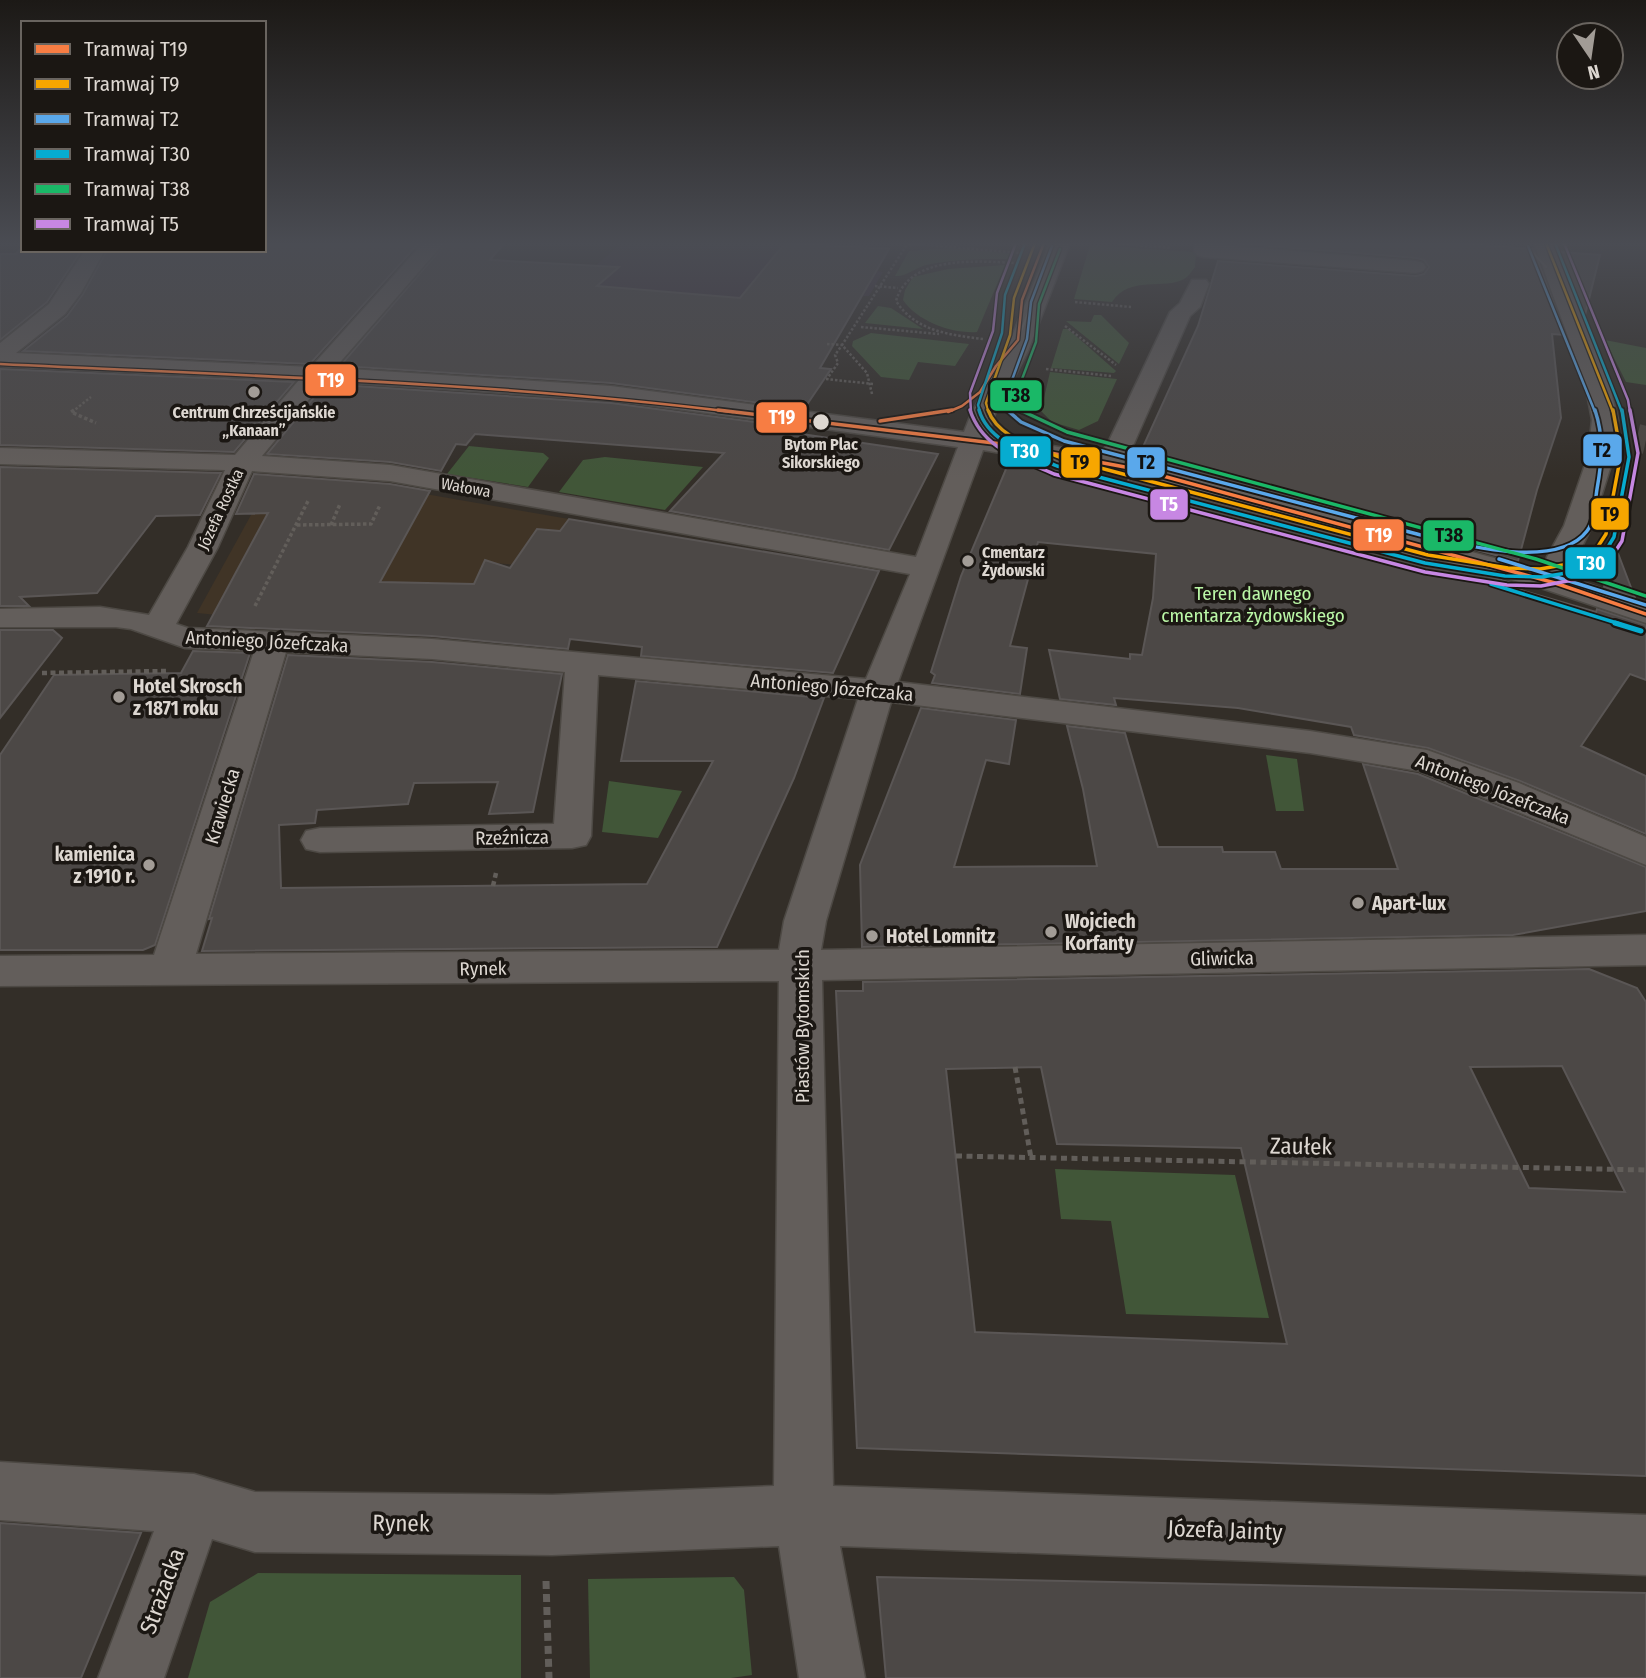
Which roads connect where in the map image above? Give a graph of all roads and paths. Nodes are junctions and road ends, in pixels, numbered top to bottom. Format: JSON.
{"nodes":[{"id":1,"x":42,"y":321,"type":"edge"},
{"id":2,"x":365,"y":321,"type":"edge"},
{"id":3,"x":857,"y":321,"type":"edge"},
{"id":4,"x":918,"y":321,"type":"edge"},
{"id":5,"x":1029,"y":321,"type":"edge"},
{"id":6,"x":1177,"y":321,"type":"edge"},
{"id":7,"x":1574,"y":321,"type":"edge"},
{"id":8,"x":1061,"y":326,"type":"dead end"},
{"id":9,"x":861,"y":327,"type":"dead end"},
{"id":10,"x":954,"y":335,"type":"junction"},
{"id":11,"x":987,"y":340,"type":"dead end"},
{"id":12,"x":827,"y":344,"type":"dead end"},
{"id":13,"x":842,"y":345,"type":"junction"},
{"id":14,"x":0,"y":357,"type":"edge"},
{"id":15,"x":1038,"y":368,"type":"dead end"},
{"id":16,"x":1125,"y":372,"type":"dead end"},
{"id":17,"x":318,"y":374,"type":"junction"},
{"id":18,"x":1122,"y":378,"type":"dead end"},
{"id":19,"x":874,"y":384,"type":"junction"},
{"id":20,"x":83,"y":391,"type":"dead end"},
{"id":21,"x":868,"y":401,"type":"dead end"},
{"id":22,"x":85,"y":419,"type":"dead end"},
{"id":23,"x":973,"y":440,"type":"junction"},
{"id":24,"x":0,"y":456,"type":"edge"},
{"id":25,"x":1107,"y":462,"type":"junction"},
{"id":26,"x":242,"y":463,"type":"junction"},
{"id":27,"x":346,"y":494,"type":"dead end"},
{"id":28,"x":385,"y":494,"type":"dead end"},
{"id":29,"x":310,"y":498,"type":"dead end"},
{"id":30,"x":296,"y":525,"type":"junction"},
{"id":31,"x":331,"y":525,"type":"junction"},
{"id":32,"x":927,"y":568,"type":"junction"},
{"id":33,"x":1555,"y":583,"type":"junction"},
{"id":34,"x":254,"y":610,"type":"dead end"},
{"id":35,"x":1646,"y":614,"type":"edge"},
{"id":36,"x":0,"y":618,"type":"edge"},
{"id":37,"x":158,"y":627,"type":"junction"},
{"id":38,"x":273,"y":643,"type":"junction"},
{"id":39,"x":582,"y":662,"type":"junction"},
{"id":40,"x":170,"y":671,"type":"dead end"},
{"id":41,"x":42,"y":673,"type":"dead end"},
{"id":42,"x":878,"y":690,"type":"junction"},
{"id":43,"x":320,"y":840,"type":"dead end"},
{"id":44,"x":1646,"y":852,"type":"edge"},
{"id":45,"x":1646,"y":950,"type":"edge"},
{"id":46,"x":799,"y":965,"type":"junction"},
{"id":47,"x":170,"y":970,"type":"junction"},
{"id":48,"x":0,"y":971,"type":"edge"},
{"id":49,"x":1015,"y":1067,"type":"dead end"},
{"id":50,"x":956,"y":1156,"type":"dead end"},
{"id":51,"x":1031,"y":1158,"type":"junction"},
{"id":52,"x":1646,"y":1170,"type":"edge"},
{"id":53,"x":0,"y":1491,"type":"edge"},
{"id":54,"x":194,"y":1504,"type":"junction"},
{"id":55,"x":804,"y":1516,"type":"junction"},
{"id":56,"x":552,"y":1525,"type":"junction"},
{"id":57,"x":1646,"y":1545,"type":"edge"},
{"id":58,"x":131,"y":1678,"type":"edge"},
{"id":59,"x":549,"y":1678,"type":"edge"},
{"id":60,"x":832,"y":1678,"type":"edge"}],
"edges":[{"from":1,"to":14,"type":"street"},
{"from":2,"to":17,"type":"street","name":"Józefa Rostka"},
{"from":3,"to":13,"type":"path"},
{"from":4,"to":10,"type":"path"},
{"from":5,"to":23,"type":"street","name":"Piastów Bytomskich"},
{"from":6,"to":25,"type":"street"},
{"from":7,"to":33,"type":"street"},
{"from":8,"to":16,"type":"path"},
{"from":9,"to":10,"type":"path"},
{"from":10,"to":11,"type":"path"},
{"from":12,"to":13,"type":"path"},
{"from":13,"to":19,"type":"path"},
{"from":13,"to":19,"type":"path"},
{"from":14,"to":17,"type":"street"},
{"from":15,"to":18,"type":"path"},
{"from":17,"to":23,"type":"street"},
{"from":17,"to":26,"type":"street","name":"Józefa Rostka"},
{"from":19,"to":21,"type":"path"},
{"from":20,"to":22,"type":"path"},
{"from":23,"to":25,"type":"street"},
{"from":23,"to":32,"type":"street","name":"Piastów Bytomskich"},
{"from":24,"to":26,"type":"street","name":"Wałowa"},
{"from":25,"to":33,"type":"street"},
{"from":26,"to":32,"type":"street","name":"Wałowa"},
{"from":26,"to":37,"type":"street","name":"Józefa Rostka"},
{"from":27,"to":31,"type":"path"},
{"from":28,"to":31,"type":"path"},
{"from":29,"to":30,"type":"path"},
{"from":30,"to":31,"type":"path"},
{"from":30,"to":34,"type":"path"},
{"from":32,"to":42,"type":"street","name":"Piastów Bytomskich"},
{"from":33,"to":35,"type":"street"},
{"from":36,"to":37,"type":"street","name":"Antoniego Józefczaka"},
{"from":37,"to":38,"type":"street","name":"Antoniego Józefczaka"},
{"from":38,"to":39,"type":"street","name":"Antoniego Józefczaka"},
{"from":38,"to":47,"type":"street","name":"Krawiecka"},
{"from":39,"to":42,"type":"street","name":"Antoniego Józefczaka"},
{"from":39,"to":43,"type":"street","name":"Rzeźnicza"},
{"from":40,"to":41,"type":"path"},
{"from":42,"to":44,"type":"street","name":"Antoniego Józefczaka"},
{"from":42,"to":46,"type":"street","name":"Piastów Bytomskich"},
{"from":45,"to":46,"type":"street","name":"Gliwicka"},
{"from":46,"to":47,"type":"street","name":"Rynek"},
{"from":46,"to":55,"type":"street","name":"Piastów Bytomskich"},
{"from":47,"to":48,"type":"street","name":"Rynek"},
{"from":49,"to":51,"type":"path"},
{"from":50,"to":51,"type":"path","name":"Zaułek"},
{"from":51,"to":52,"type":"path","name":"Zaułek"},
{"from":53,"to":54,"type":"street","name":"Rynek"},
{"from":54,"to":56,"type":"street","name":"Rynek"},
{"from":54,"to":58,"type":"street","name":"Strażacka"},
{"from":55,"to":56,"type":"street","name":"Rynek"},
{"from":55,"to":57,"type":"street","name":"Józefa Jainty"},
{"from":55,"to":60,"type":"street","name":"Piastów Bytomskich"},
{"from":56,"to":59,"type":"path"}]}
